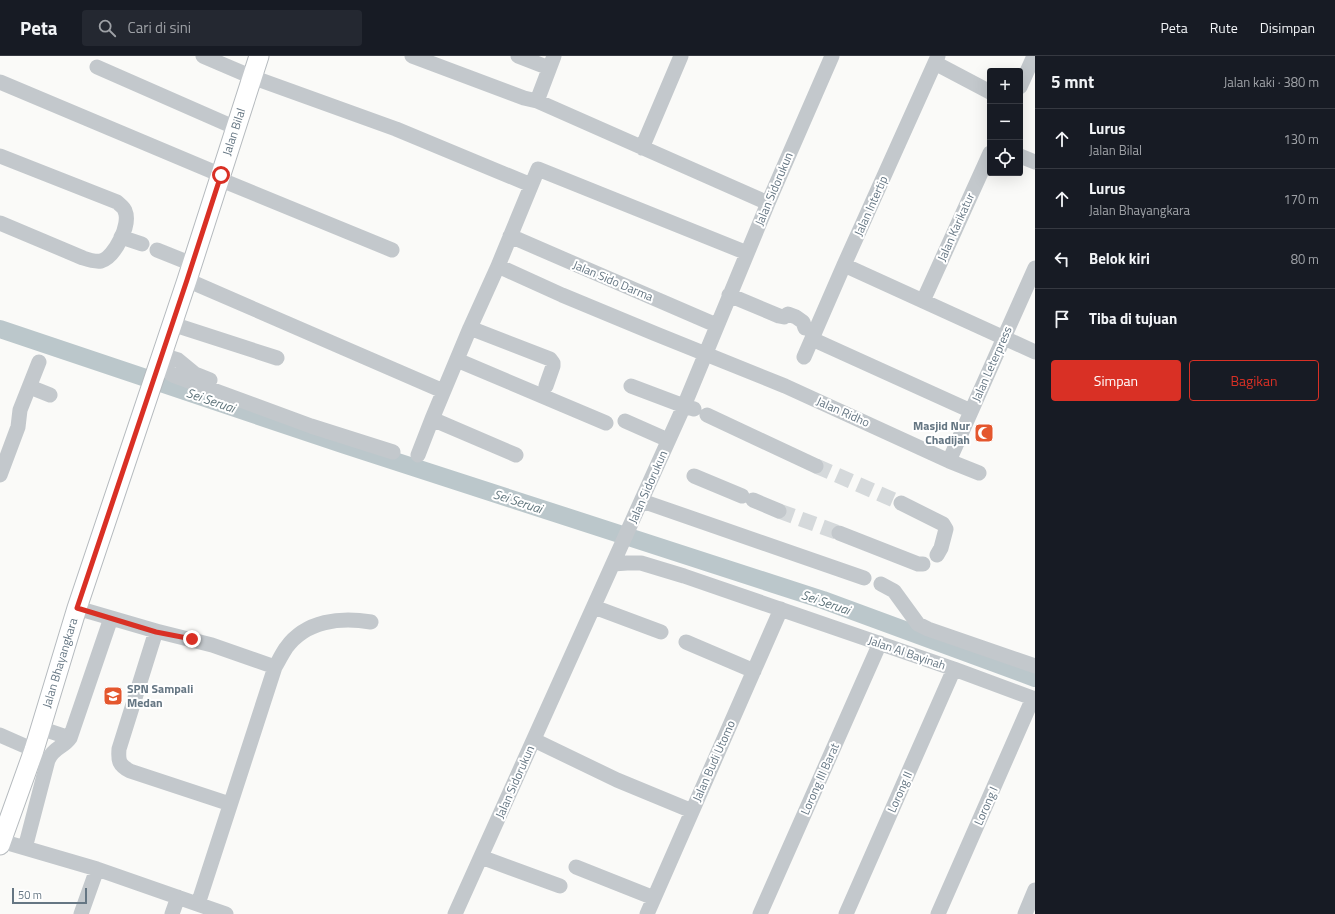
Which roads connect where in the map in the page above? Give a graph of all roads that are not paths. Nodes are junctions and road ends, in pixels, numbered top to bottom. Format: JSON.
{"nodes":[{"id":1,"x":203,"y":56,"type":"edge"},
{"id":2,"x":258,"y":56,"type":"edge"},
{"id":3,"x":412,"y":56,"type":"edge"},
{"id":4,"x":518,"y":56,"type":"edge"},
{"id":5,"x":680,"y":56,"type":"edge"},
{"id":6,"x":832,"y":56,"type":"edge"},
{"id":7,"x":937,"y":60,"type":"edge"},
{"id":8,"x":552,"y":62,"type":"edge"},
{"id":9,"x":1033,"y":64,"type":"edge"},
{"id":10,"x":97,"y":67,"type":"dead end"},
{"id":11,"x":252,"y":77,"type":"junction"},
{"id":12,"x":0,"y":82,"type":"edge"},
{"id":13,"x":1023,"y":82,"type":"edge"},
{"id":14,"x":987,"y":90,"type":"edge"},
{"id":15,"x":537,"y":102,"type":"junction"},
{"id":16,"x":236,"y":128,"type":"junction"},
{"id":17,"x":642,"y":148,"type":"junction"},
{"id":18,"x":0,"y":156,"type":"edge"},
{"id":19,"x":1023,"y":157,"type":"edge"},
{"id":20,"x":987,"y":160,"type":"edge"},
{"id":21,"x":1035,"y":162,"type":"edge"},
{"id":22,"x":220,"y":177,"type":"junction"},
{"id":23,"x":531,"y":185,"type":"junction"},
{"id":24,"x":768,"y":203,"type":"junction"},
{"id":25,"x":0,"y":223,"type":"edge"},
{"id":26,"x":510,"y":236,"type":"junction"},
{"id":27,"x":121,"y":237,"type":"junction"},
{"id":28,"x":142,"y":244,"type":"dead end"},
{"id":29,"x":157,"y":250,"type":"dead end"},
{"id":30,"x":392,"y":250,"type":"dead end"},
{"id":31,"x":746,"y":253,"type":"junction"},
{"id":32,"x":844,"y":265,"type":"junction"},
{"id":33,"x":498,"y":266,"type":"junction"},
{"id":34,"x":1035,"y":268,"type":"edge"},
{"id":35,"x":190,"y":272,"type":"junction"},
{"id":36,"x":729,"y":295,"type":"junction"},
{"id":37,"x":923,"y":301,"type":"junction"},
{"id":38,"x":172,"y":324,"type":"junction"},
{"id":39,"x":716,"y":325,"type":"junction"},
{"id":40,"x":470,"y":328,"type":"junction"},
{"id":41,"x":808,"y":334,"type":"junction"},
{"id":42,"x":1005,"y":338,"type":"junction"},
{"id":43,"x":1035,"y":352,"type":"edge"},
{"id":44,"x":705,"y":353,"type":"junction"},
{"id":45,"x":804,"y":357,"type":"dead end"},
{"id":46,"x":277,"y":358,"type":"dead end"},
{"id":47,"x":162,"y":359,"type":"junction"},
{"id":48,"x":457,"y":360,"type":"junction"},
{"id":49,"x":39,"y":362,"type":"dead end"},
{"id":50,"x":546,"y":386,"type":"dead end"},
{"id":51,"x":631,"y":386,"type":"dead end"},
{"id":52,"x":30,"y":387,"type":"junction"},
{"id":53,"x":238,"y":388,"type":"dead end"},
{"id":54,"x":443,"y":391,"type":"junction"},
{"id":55,"x":50,"y":395,"type":"dead end"},
{"id":56,"x":695,"y":410,"type":"junction"},
{"id":57,"x":971,"y":411,"type":"junction"},
{"id":58,"x":432,"y":419,"type":"junction"},
{"id":59,"x":625,"y":421,"type":"dead end"},
{"id":60,"x":606,"y":423,"type":"dead end"},
{"id":61,"x":668,"y":440,"type":"junction"},
{"id":62,"x":393,"y":452,"type":"dead end"},
{"id":63,"x":516,"y":455,"type":"dead end"},
{"id":64,"x":418,"y":456,"type":"dead end"},
{"id":65,"x":949,"y":461,"type":"junction"},
{"id":66,"x":816,"y":466,"type":"tunnel mouth"},
{"id":67,"x":979,"y":473,"type":"dead end"},
{"id":68,"x":0,"y":475,"type":"edge"},
{"id":69,"x":694,"y":476,"type":"dead end"},
{"id":70,"x":642,"y":501,"type":"junction"},
{"id":71,"x":901,"y":503,"type":"tunnel mouth"},
{"id":72,"x":780,"y":511,"type":"tunnel mouth"},
{"id":73,"x":839,"y":534,"type":"tunnel mouth"},
{"id":74,"x":937,"y":555,"type":"dead end"},
{"id":75,"x":614,"y":561,"type":"junction"},
{"id":76,"x":923,"y":564,"type":"dead end"},
{"id":77,"x":864,"y":578,"type":"dead end"},
{"id":78,"x":881,"y":584,"type":"dead end"},
{"id":79,"x":594,"y":607,"type":"junction"},
{"id":80,"x":77,"y":608,"type":"junction"},
{"id":81,"x":781,"y":609,"type":"junction"},
{"id":82,"x":111,"y":618,"type":"junction"},
{"id":83,"x":371,"y":622,"type":"dead end"},
{"id":84,"x":156,"y":632,"type":"junction"},
{"id":85,"x":661,"y":632,"type":"dead end"},
{"id":86,"x":686,"y":642,"type":"dead end"},
{"id":87,"x":880,"y":643,"type":"junction"},
{"id":88,"x":1035,"y":666,"type":"edge"},
{"id":89,"x":275,"y":667,"type":"junction"},
{"id":90,"x":954,"y":669,"type":"junction"},
{"id":91,"x":754,"y":671,"type":"junction"},
{"id":92,"x":1034,"y":699,"type":"edge"},
{"id":93,"x":40,"y":728,"type":"junction"},
{"id":94,"x":0,"y":735,"type":"edge"},
{"id":95,"x":70,"y":738,"type":"junction"},
{"id":96,"x":534,"y":740,"type":"junction"},
{"id":97,"x":34,"y":750,"type":"junction"},
{"id":98,"x":230,"y":804,"type":"junction"},
{"id":99,"x":692,"y":811,"type":"junction"},
{"id":100,"x":1,"y":843,"type":"edge"},
{"id":101,"x":25,"y":848,"type":"junction"},
{"id":102,"x":481,"y":857,"type":"junction"},
{"id":103,"x":576,"y":867,"type":"dead end"},
{"id":104,"x":97,"y":869,"type":"junction"},
{"id":105,"x":560,"y":886,"type":"dead end"},
{"id":106,"x":1035,"y":890,"type":"edge"},
{"id":107,"x":178,"y":897,"type":"junction"},
{"id":108,"x":654,"y":898,"type":"junction"},
{"id":109,"x":198,"y":904,"type":"junction"},
{"id":110,"x":81,"y":914,"type":"edge"},
{"id":111,"x":172,"y":914,"type":"edge"},
{"id":112,"x":226,"y":914,"type":"edge"},
{"id":113,"x":455,"y":914,"type":"edge"},
{"id":114,"x":647,"y":914,"type":"edge"},
{"id":115,"x":760,"y":914,"type":"edge"},
{"id":116,"x":846,"y":914,"type":"edge"},
{"id":117,"x":938,"y":914,"type":"edge"},
{"id":118,"x":1025,"y":914,"type":"edge"}],
"edges":[{"from":1,"to":11,"type":"street"},
{"from":2,"to":11,"type":"main road","name":"Jalan Bilal"},
{"from":3,"to":15,"type":"street"},
{"from":4,"to":8,"type":"street"},
{"from":5,"to":17,"type":"street"},
{"from":6,"to":24,"type":"street","name":"Jalan Sidorukun"},
{"from":7,"to":14,"type":"street"},
{"from":7,"to":32,"type":"street","name":"Jalan Intertip"},
{"from":8,"to":15,"type":"street"},
{"from":9,"to":13,"type":"street"},
{"from":10,"to":16,"type":"street"},
{"from":11,"to":16,"type":"main road","name":"Jalan Bilal"},
{"from":11,"to":23,"type":"street"},
{"from":12,"to":22,"type":"street"},
{"from":15,"to":17,"type":"street"},
{"from":16,"to":22,"type":"main road","name":"Jalan Bilal"},
{"from":17,"to":24,"type":"street"},
{"from":18,"to":27,"type":"street"},
{"from":19,"to":21,"type":"street"},
{"from":20,"to":37,"type":"street","name":"Jalan Karikatur"},
{"from":22,"to":30,"type":"street"},
{"from":22,"to":35,"type":"main road","name":"Jalan Bilal"},
{"from":23,"to":26,"type":"street"},
{"from":23,"to":31,"type":"street"},
{"from":24,"to":31,"type":"street","name":"Jalan Sidorukun"},
{"from":25,"to":27,"type":"street"},
{"from":26,"to":33,"type":"street"},
{"from":26,"to":39,"type":"street","name":"Jalan Sido Darma"},
{"from":27,"to":28,"type":"street"},
{"from":29,"to":35,"type":"street"},
{"from":31,"to":36,"type":"street","name":"Jalan Sidorukun"},
{"from":32,"to":37,"type":"street"},
{"from":32,"to":41,"type":"street","name":"Jalan Intertip"},
{"from":33,"to":40,"type":"street"},
{"from":33,"to":44,"type":"street","name":"Jalan Ridho"},
{"from":34,"to":42,"type":"street","name":"Jalan Leterpress"},
{"from":35,"to":38,"type":"main road","name":"Jalan Bilal"},
{"from":35,"to":54,"type":"street"},
{"from":36,"to":39,"type":"street","name":"Jalan Sidorukun"},
{"from":36,"to":41,"type":"street"},
{"from":37,"to":42,"type":"street"},
{"from":38,"to":46,"type":"street"},
{"from":38,"to":47,"type":"main road","name":"Jalan Bilal"},
{"from":39,"to":44,"type":"street","name":"Jalan Sidorukun"},
{"from":40,"to":48,"type":"street"},
{"from":40,"to":50,"type":"street"},
{"from":41,"to":45,"type":"street","name":"Jalan Intertip"},
{"from":41,"to":57,"type":"street"},
{"from":42,"to":43,"type":"street"},
{"from":42,"to":57,"type":"street","name":"Jalan Leterpress"},
{"from":44,"to":56,"type":"street","name":"Jalan Sidorukun"},
{"from":44,"to":65,"type":"street","name":"Jalan Ridho"},
{"from":47,"to":53,"type":"street"},
{"from":47,"to":62,"type":"street"},
{"from":47,"to":80,"type":"main road","name":"Jalan Bhayangkara"},
{"from":48,"to":54,"type":"street"},
{"from":48,"to":60,"type":"street"},
{"from":49,"to":52,"type":"street"},
{"from":51,"to":56,"type":"street"},
{"from":52,"to":55,"type":"street"},
{"from":52,"to":68,"type":"street"},
{"from":54,"to":58,"type":"street"},
{"from":56,"to":61,"type":"street","name":"Jalan Sidorukun"},
{"from":56,"to":66,"type":"street"},
{"from":57,"to":65,"type":"street","name":"Jalan Leterpress"},
{"from":58,"to":63,"type":"street"},
{"from":58,"to":64,"type":"street"},
{"from":59,"to":61,"type":"street"},
{"from":61,"to":70,"type":"street","name":"Jalan Sidorukun"},
{"from":65,"to":67,"type":"street","name":"Jalan Ridho"},
{"from":69,"to":72,"type":"street"},
{"from":70,"to":75,"type":"street","name":"Jalan Sidorukun"},
{"from":70,"to":77,"type":"street"},
{"from":71,"to":74,"type":"street"},
{"from":73,"to":76,"type":"street"},
{"from":75,"to":79,"type":"street","name":"Jalan Sidorukun"},
{"from":75,"to":81,"type":"street","name":"Jalan AI Bayinah"},
{"from":78,"to":88,"type":"street"},
{"from":79,"to":85,"type":"street"},
{"from":79,"to":96,"type":"street","name":"Jalan Sidorukun"},
{"from":80,"to":82,"type":"street"},
{"from":80,"to":93,"type":"main road","name":"Jalan Bhayangkara"},
{"from":81,"to":87,"type":"street","name":"Jalan AI Bayinah"},
{"from":81,"to":91,"type":"street","name":"Jalan Budi Utomo"},
{"from":82,"to":84,"type":"street"},
{"from":82,"to":95,"type":"street"},
{"from":83,"to":89,"type":"street"},
{"from":84,"to":89,"type":"street"},
{"from":84,"to":98,"type":"street"},
{"from":86,"to":91,"type":"street"},
{"from":87,"to":90,"type":"street","name":"Jalan AI Bayinah"},
{"from":87,"to":115,"type":"street","name":"Lorong III Barat"},
{"from":89,"to":98,"type":"street"},
{"from":90,"to":92,"type":"street","name":"Jalan AI Bayinah"},
{"from":90,"to":116,"type":"street","name":"Lorong II"},
{"from":91,"to":99,"type":"street","name":"Jalan Budi Utomo"},
{"from":92,"to":117,"type":"street","name":"Lorong I"},
{"from":93,"to":95,"type":"street"},
{"from":93,"to":97,"type":"main road","name":"Jalan Bhayangkara"},
{"from":94,"to":97,"type":"street"},
{"from":95,"to":101,"type":"street"},
{"from":96,"to":99,"type":"street"},
{"from":96,"to":102,"type":"street","name":"Jalan Sidorukun"},
{"from":97,"to":100,"type":"main road","name":"Jalan Bhayangkara"},
{"from":98,"to":109,"type":"street"},
{"from":99,"to":108,"type":"street","name":"Jalan Budi Utomo"},
{"from":100,"to":101,"type":"street"},
{"from":101,"to":104,"type":"street"},
{"from":102,"to":105,"type":"street"},
{"from":102,"to":113,"type":"street","name":"Jalan Sidorukun"},
{"from":103,"to":108,"type":"street"},
{"from":104,"to":107,"type":"street"},
{"from":104,"to":110,"type":"street"},
{"from":106,"to":118,"type":"street"},
{"from":107,"to":109,"type":"street"},
{"from":107,"to":111,"type":"street"},
{"from":108,"to":114,"type":"street","name":"Jalan Budi Utomo"},
{"from":109,"to":112,"type":"street"}]}
